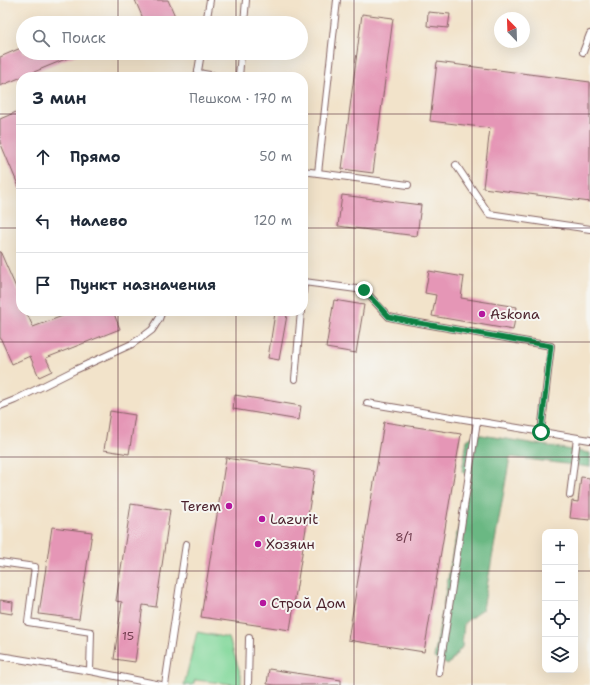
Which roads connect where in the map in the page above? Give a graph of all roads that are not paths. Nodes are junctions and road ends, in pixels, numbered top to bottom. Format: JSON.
{"nodes":[{"id":1,"x":210,"y":0,"type":"edge"},
{"id":2,"x":246,"y":0,"type":"edge"},
{"id":3,"x":337,"y":0,"type":"edge"},
{"id":4,"x":207,"y":16,"type":"edge"},
{"id":5,"x":245,"y":16,"type":"edge"},
{"id":6,"x":590,"y":34,"type":"edge"},
{"id":7,"x":584,"y":52,"type":"dead end"},
{"id":8,"x":200,"y":60,"type":"edge"},
{"id":9,"x":240,"y":60,"type":"edge"},
{"id":10,"x":198,"y":72,"type":"edge"},
{"id":11,"x":239,"y":72,"type":"edge"},
{"id":12,"x":456,"y":165,"type":"dead end"},
{"id":13,"x":308,"y":172,"type":"edge"},
{"id":14,"x":318,"y":173,"type":"junction"},
{"id":15,"x":408,"y":185,"type":"dead end"},
{"id":16,"x":590,"y":229,"type":"edge"},
{"id":17,"x":308,"y":283,"type":"edge"},
{"id":18,"x":160,"y":316,"type":"edge"},
{"id":19,"x":301,"y":316,"type":"edge"},
{"id":20,"x":295,"y":379,"type":"dead end"},
{"id":21,"x":367,"y":403,"type":"dead end"},
{"id":22,"x":0,"y":406,"type":"edge"},
{"id":23,"x":477,"y":421,"type":"junction"},
{"id":24,"x":541,"y":432,"type":"junction"},
{"id":25,"x":577,"y":438,"type":"junction"},
{"id":26,"x":590,"y":440,"type":"edge"},
{"id":27,"x":570,"y":494,"type":"dead end"},
{"id":28,"x":186,"y":544,"type":"dead end"},
{"id":29,"x":0,"y":562,"type":"edge"},
{"id":30,"x":249,"y":638,"type":"dead end"},
{"id":31,"x":0,"y":656,"type":"edge"},
{"id":32,"x":90,"y":671,"type":"junction"},
{"id":33,"x":439,"y":673,"type":"dead end"},
{"id":34,"x":161,"y":685,"type":"edge"},
{"id":35,"x":165,"y":685,"type":"edge"},
{"id":36,"x":248,"y":685,"type":"edge"}],
"edges":[{"from":1,"to":4,"type":"lane"},
{"from":2,"to":5,"type":"lane"},
{"from":3,"to":14,"type":"lane"},
{"from":6,"to":7,"type":"lane"},
{"from":8,"to":10,"type":"lane"},
{"from":9,"to":11,"type":"lane"},
{"from":12,"to":16,"type":"lane"},
{"from":13,"to":14,"type":"lane"},
{"from":14,"to":15,"type":"lane"},
{"from":17,"to":24,"type":"lane"},
{"from":18,"to":22,"type":"lane"},
{"from":19,"to":20,"type":"lane"},
{"from":21,"to":23,"type":"lane"},
{"from":23,"to":24,"type":"lane"},
{"from":23,"to":33,"type":"lane"},
{"from":24,"to":25,"type":"lane"},
{"from":25,"to":26,"type":"lane"},
{"from":25,"to":27,"type":"lane"},
{"from":28,"to":35,"type":"lane"},
{"from":29,"to":32,"type":"lane"},
{"from":30,"to":36,"type":"lane"},
{"from":31,"to":32,"type":"lane"},
{"from":32,"to":34,"type":"lane"}]}
